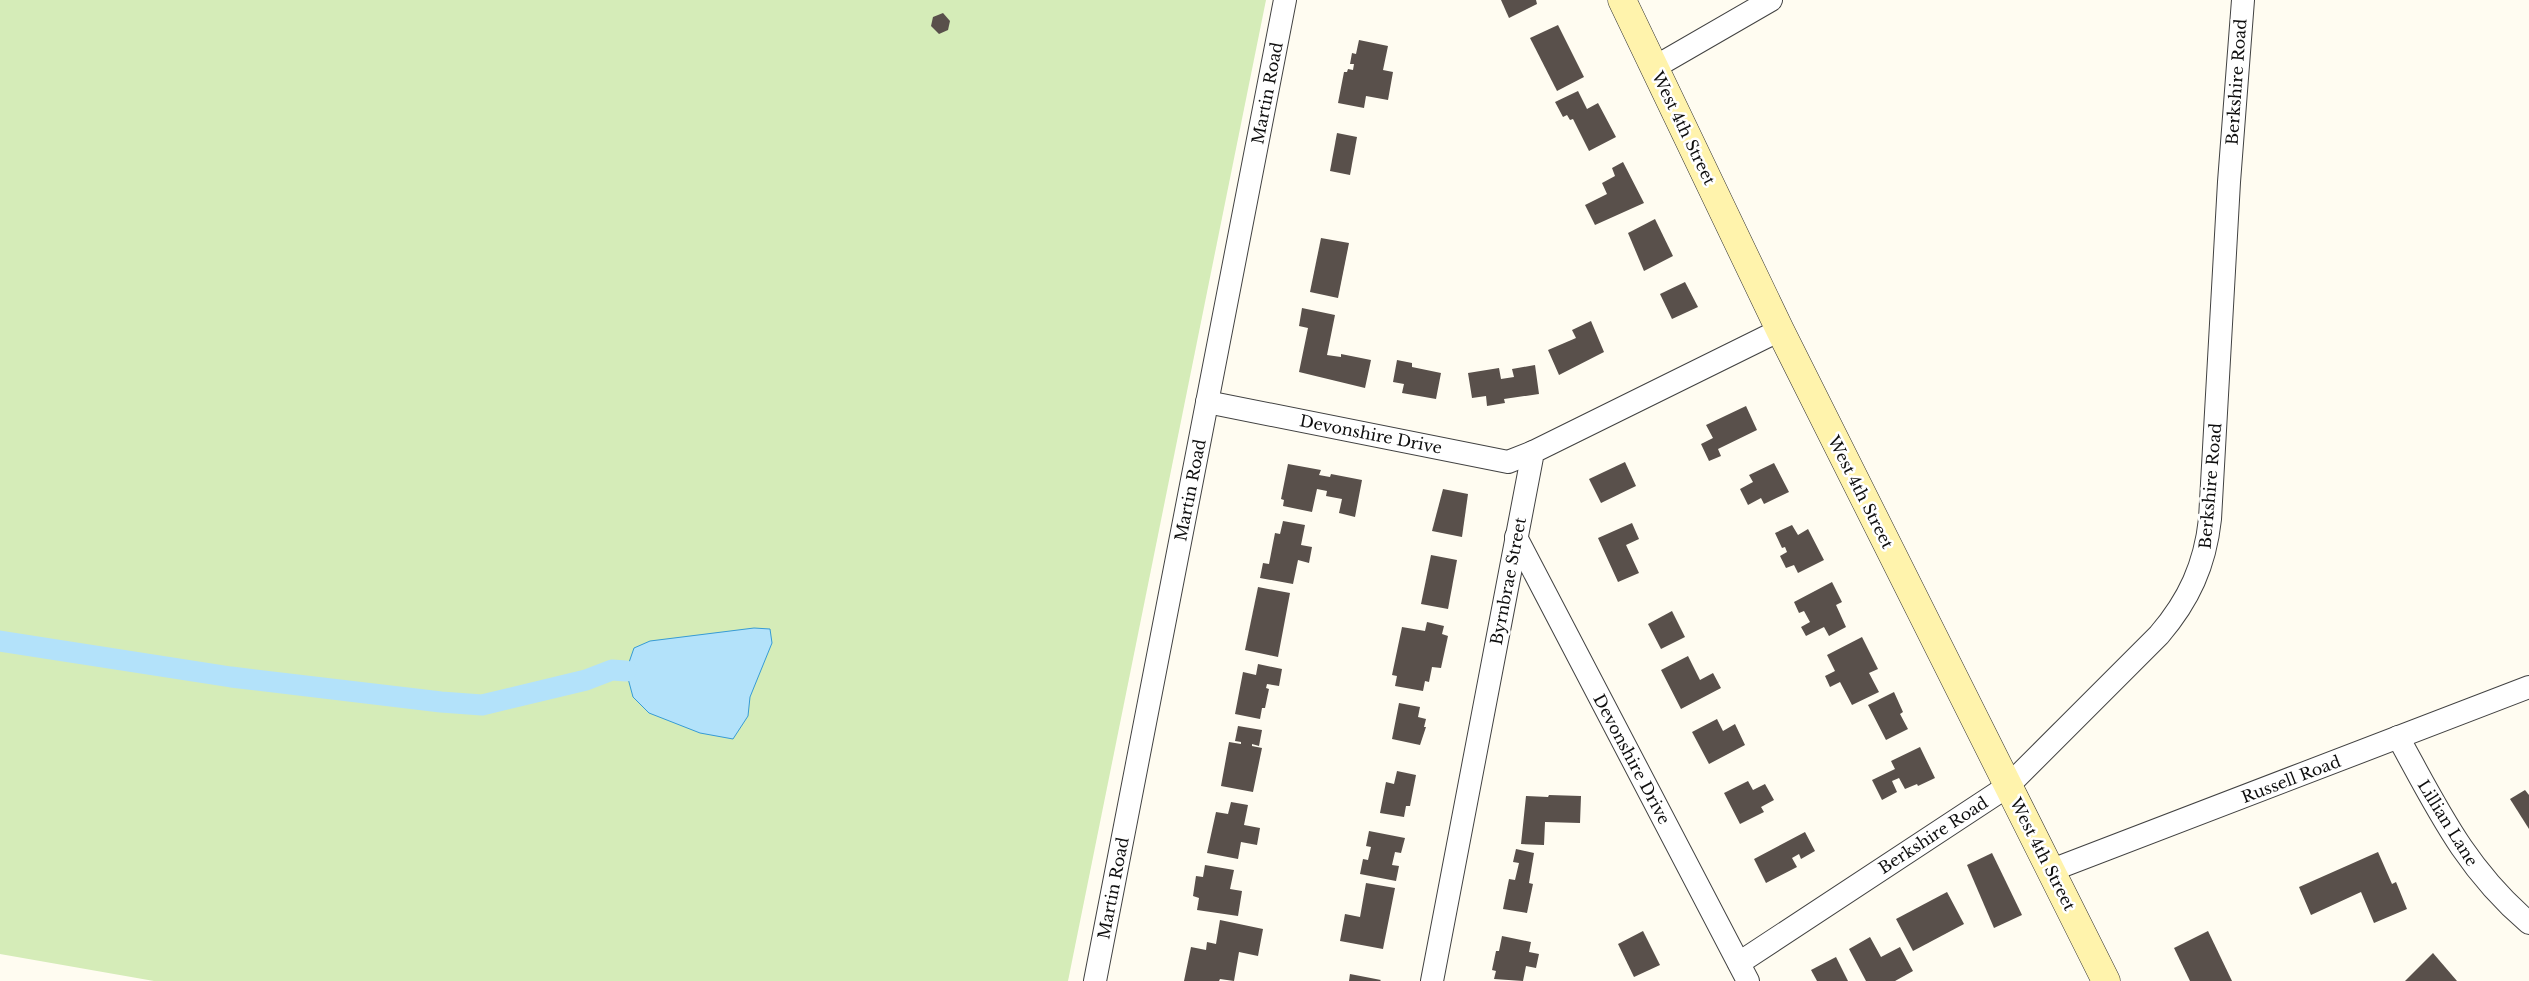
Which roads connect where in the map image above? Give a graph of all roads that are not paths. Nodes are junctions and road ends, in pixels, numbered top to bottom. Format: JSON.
{"nodes":[{"id":1,"x":1285,"y":0,"type":"edge"},
{"id":2,"x":1622,"y":0,"type":"edge"},
{"id":3,"x":1771,"y":0,"type":"edge"},
{"id":4,"x":2243,"y":0,"type":"edge"},
{"id":5,"x":1655,"y":67,"type":"junction"},
{"id":6,"x":1780,"y":330,"type":"junction"},
{"id":7,"x":1207,"y":402,"type":"junction"},
{"id":8,"x":1533,"y":452,"type":"junction"},
{"id":9,"x":1516,"y":537,"type":"junction"},
{"id":10,"x":2529,"y":687,"type":"edge"},
{"id":11,"x":2398,"y":737,"type":"junction"},
{"id":12,"x":2008,"y":786,"type":"junction"},
{"id":13,"x":2052,"y":870,"type":"junction"},
{"id":14,"x":2529,"y":924,"type":"edge"},
{"id":15,"x":1743,"y":972,"type":"edge"},
{"id":16,"x":1095,"y":981,"type":"edge"},
{"id":17,"x":1432,"y":981,"type":"edge"},
{"id":18,"x":2106,"y":981,"type":"edge"}],
"edges":[{"from":1,"to":7,"type":"street","name":"Martin Road"},
{"from":2,"to":5,"type":"main road","name":"West 4th Street"},
{"from":3,"to":5,"type":"street"},
{"from":4,"to":12,"type":"street","name":"Berkshire Road"},
{"from":5,"to":6,"type":"main road","name":"West 4th Street"},
{"from":6,"to":8,"type":"street"},
{"from":6,"to":12,"type":"main road","name":"West 4th Street"},
{"from":7,"to":8,"type":"street","name":"Devonshire Drive"},
{"from":7,"to":16,"type":"street","name":"Martin Road"},
{"from":8,"to":9,"type":"street","name":"Byrnbrae Street"},
{"from":9,"to":15,"type":"street","name":"Devonshire Drive"},
{"from":9,"to":17,"type":"street","name":"Byrnbrae Street"},
{"from":10,"to":11,"type":"street","name":"Russell Road"},
{"from":11,"to":13,"type":"street","name":"Russell Road"},
{"from":11,"to":14,"type":"street","name":"Lillian Lane"},
{"from":12,"to":13,"type":"main road","name":"West 4th Street"},
{"from":12,"to":15,"type":"street","name":"Berkshire Road"},
{"from":13,"to":18,"type":"main road","name":"West 4th Street"}]}
